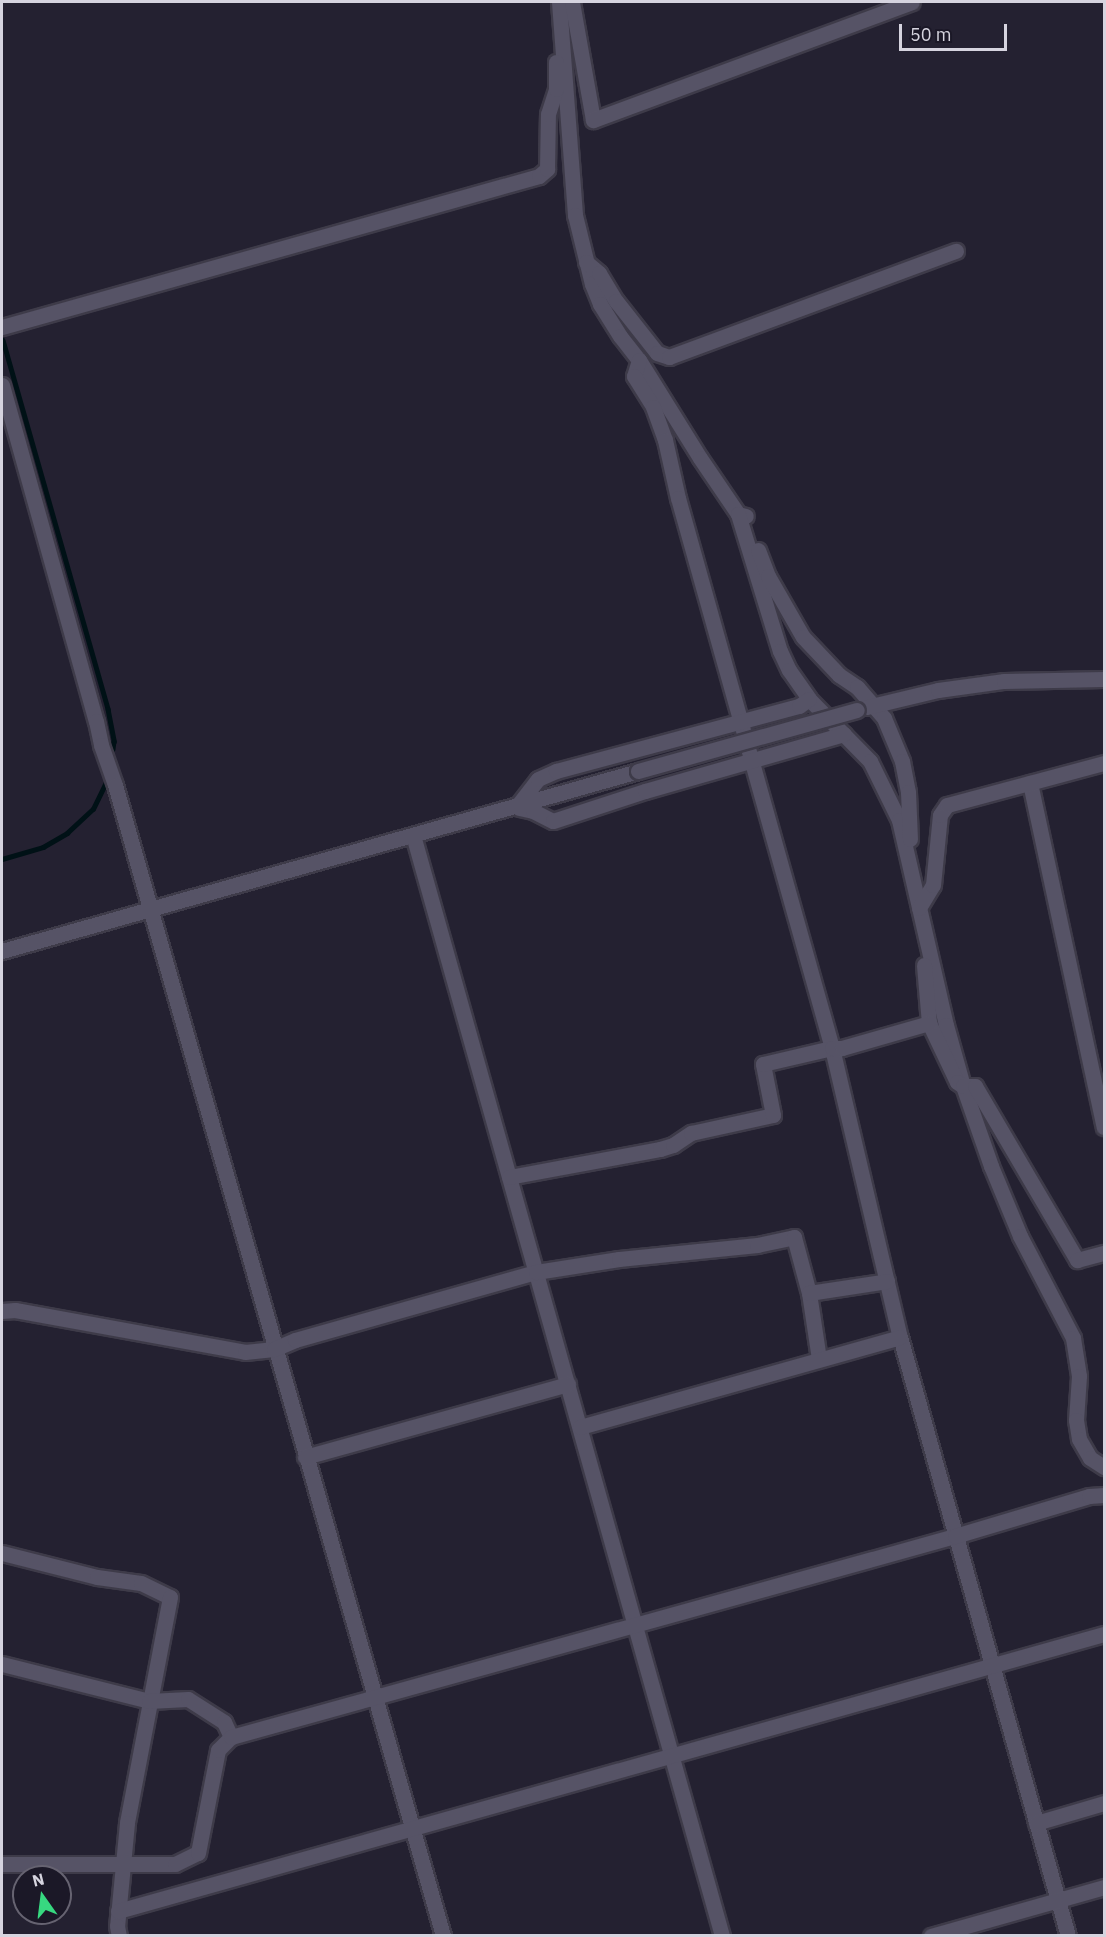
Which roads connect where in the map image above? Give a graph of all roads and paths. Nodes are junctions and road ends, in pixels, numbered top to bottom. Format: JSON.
{"nodes":[{"id":1,"x":559,"y":2,"type":"edge"},
{"id":2,"x":572,"y":2,"type":"edge"},
{"id":3,"x":912,"y":2,"type":"edge"},
{"id":4,"x":564,"y":46,"type":"junction"},
{"id":5,"x":956,"y":251,"type":"dead end"},
{"id":6,"x":586,"y":262,"type":"junction"},
{"id":7,"x":2,"y":327,"type":"edge"},
{"id":8,"x":639,"y":360,"type":"junction"},
{"id":9,"x":2,"y":386,"type":"edge"},
{"id":10,"x":738,"y":513,"type":"junction"},
{"id":11,"x":1104,"y":679,"type":"edge"},
{"id":12,"x":809,"y":699,"type":"junction"},
{"id":13,"x":882,"y":703,"type":"junction"},
{"id":14,"x":741,"y":722,"type":"junction"},
{"id":15,"x":844,"y":734,"type":"junction"},
{"id":16,"x":752,"y":761,"type":"junction"},
{"id":17,"x":1104,"y":763,"type":"edge"},
{"id":18,"x":1030,"y":783,"type":"junction"},
{"id":19,"x":516,"y":807,"type":"junction"},
{"id":20,"x":413,"y":835,"type":"junction"},
{"id":21,"x":908,"y":850,"type":"junction"},
{"id":22,"x":919,"y":908,"type":"junction"},
{"id":23,"x":149,"y":910,"type":"junction"},
{"id":24,"x":926,"y":942,"type":"junction"},
{"id":25,"x":2,"y":951,"type":"edge"},
{"id":26,"x":929,"y":1023,"type":"junction"},
{"id":27,"x":832,"y":1048,"type":"junction"},
{"id":28,"x":963,"y":1086,"type":"junction"},
{"id":29,"x":1104,"y":1127,"type":"edge"},
{"id":30,"x":509,"y":1177,"type":"junction"},
{"id":31,"x":1104,"y":1253,"type":"edge"},
{"id":32,"x":536,"y":1272,"type":"junction"},
{"id":33,"x":887,"y":1281,"type":"junction"},
{"id":34,"x":809,"y":1293,"type":"junction"},
{"id":35,"x":2,"y":1311,"type":"edge"},
{"id":36,"x":900,"y":1337,"type":"junction"},
{"id":37,"x":274,"y":1349,"type":"junction"},
{"id":38,"x":819,"y":1359,"type":"junction"},
{"id":39,"x":568,"y":1384,"type":"junction"},
{"id":40,"x":580,"y":1427,"type":"junction"},
{"id":41,"x":305,"y":1456,"type":"junction"},
{"id":42,"x":1104,"y":1467,"type":"edge"},
{"id":43,"x":1104,"y":1495,"type":"edge"},
{"id":44,"x":955,"y":1536,"type":"junction"},
{"id":45,"x":2,"y":1553,"type":"edge"},
{"id":46,"x":636,"y":1624,"type":"junction"},
{"id":47,"x":1104,"y":1634,"type":"edge"},
{"id":48,"x":2,"y":1664,"type":"edge"},
{"id":49,"x":992,"y":1666,"type":"junction"},
{"id":50,"x":375,"y":1698,"type":"junction"},
{"id":51,"x":149,"y":1701,"type":"junction"},
{"id":52,"x":231,"y":1737,"type":"junction"},
{"id":53,"x":673,"y":1757,"type":"junction"},
{"id":54,"x":1104,"y":1803,"type":"edge"},
{"id":55,"x":1036,"y":1823,"type":"junction"},
{"id":56,"x":412,"y":1828,"type":"junction"},
{"id":57,"x":2,"y":1864,"type":"edge"},
{"id":58,"x":122,"y":1865,"type":"junction"},
{"id":59,"x":1104,"y":1887,"type":"edge"},
{"id":60,"x":1058,"y":1900,"type":"junction"},
{"id":61,"x":118,"y":1911,"type":"junction"},
{"id":62,"x":119,"y":1935,"type":"edge"},
{"id":63,"x":443,"y":1935,"type":"edge"},
{"id":64,"x":722,"y":1935,"type":"edge"},
{"id":65,"x":931,"y":1935,"type":"edge"},
{"id":66,"x":1068,"y":1935,"type":"edge"}],
"edges":[{"from":1,"to":4,"type":"street"},
{"from":2,"to":3,"type":"street"},
{"from":4,"to":6,"type":"street"},
{"from":4,"to":7,"type":"street"},
{"from":5,"to":6,"type":"street"},
{"from":6,"to":8,"type":"street"},
{"from":8,"to":10,"type":"street"},
{"from":8,"to":14,"type":"street"},
{"from":9,"to":23,"type":"street"},
{"from":10,"to":12,"type":"street"},
{"from":10,"to":13,"type":"street"},
{"from":11,"to":13,"type":"street"},
{"from":12,"to":14,"type":"street"},
{"from":12,"to":15,"type":"street"},
{"from":13,"to":19,"type":"street","bridge":true},
{"from":13,"to":21,"type":"street"},
{"from":14,"to":16,"type":"street"},
{"from":14,"to":19,"type":"street"},
{"from":15,"to":16,"type":"street"},
{"from":15,"to":21,"type":"street"},
{"from":16,"to":19,"type":"street"},
{"from":16,"to":27,"type":"street"},
{"from":17,"to":18,"type":"street"},
{"from":18,"to":22,"type":"street"},
{"from":18,"to":29,"type":"street"},
{"from":19,"to":20,"type":"street"},
{"from":20,"to":23,"type":"street"},
{"from":20,"to":30,"type":"street"},
{"from":21,"to":22,"type":"street"},
{"from":22,"to":24,"type":"street"},
{"from":23,"to":25,"type":"street"},
{"from":23,"to":37,"type":"street"},
{"from":24,"to":26,"type":"street"},
{"from":24,"to":28,"type":"street"},
{"from":26,"to":27,"type":"street"},
{"from":26,"to":28,"type":"street"},
{"from":27,"to":30,"type":"street"},
{"from":27,"to":33,"type":"street"},
{"from":28,"to":31,"type":"street"},
{"from":28,"to":42,"type":"street"},
{"from":30,"to":32,"type":"street"},
{"from":32,"to":34,"type":"street"},
{"from":32,"to":37,"type":"street"},
{"from":32,"to":39,"type":"street"},
{"from":33,"to":34,"type":"street"},
{"from":33,"to":36,"type":"street"},
{"from":34,"to":38,"type":"street"},
{"from":35,"to":37,"type":"street"},
{"from":36,"to":38,"type":"street"},
{"from":36,"to":44,"type":"street"},
{"from":37,"to":41,"type":"street"},
{"from":38,"to":40,"type":"street"},
{"from":39,"to":40,"type":"street"},
{"from":39,"to":41,"type":"street"},
{"from":40,"to":46,"type":"street"},
{"from":41,"to":50,"type":"street"},
{"from":43,"to":44,"type":"street"},
{"from":44,"to":46,"type":"street"},
{"from":44,"to":49,"type":"street"},
{"from":45,"to":51,"type":"street"},
{"from":46,"to":50,"type":"street"},
{"from":46,"to":53,"type":"street"},
{"from":47,"to":49,"type":"street"},
{"from":48,"to":51,"type":"street"},
{"from":49,"to":53,"type":"street"},
{"from":49,"to":55,"type":"street"},
{"from":50,"to":52,"type":"street"},
{"from":50,"to":56,"type":"street"},
{"from":51,"to":52,"type":"street"},
{"from":51,"to":58,"type":"street"},
{"from":52,"to":58,"type":"street"},
{"from":53,"to":56,"type":"street"},
{"from":53,"to":64,"type":"street"},
{"from":54,"to":55,"type":"street"},
{"from":55,"to":60,"type":"street"},
{"from":56,"to":61,"type":"street"},
{"from":56,"to":63,"type":"street"},
{"from":57,"to":58,"type":"street"},
{"from":58,"to":61,"type":"street"},
{"from":59,"to":60,"type":"street"},
{"from":60,"to":65,"type":"street"},
{"from":60,"to":66,"type":"street"},
{"from":61,"to":62,"type":"street"}]}
